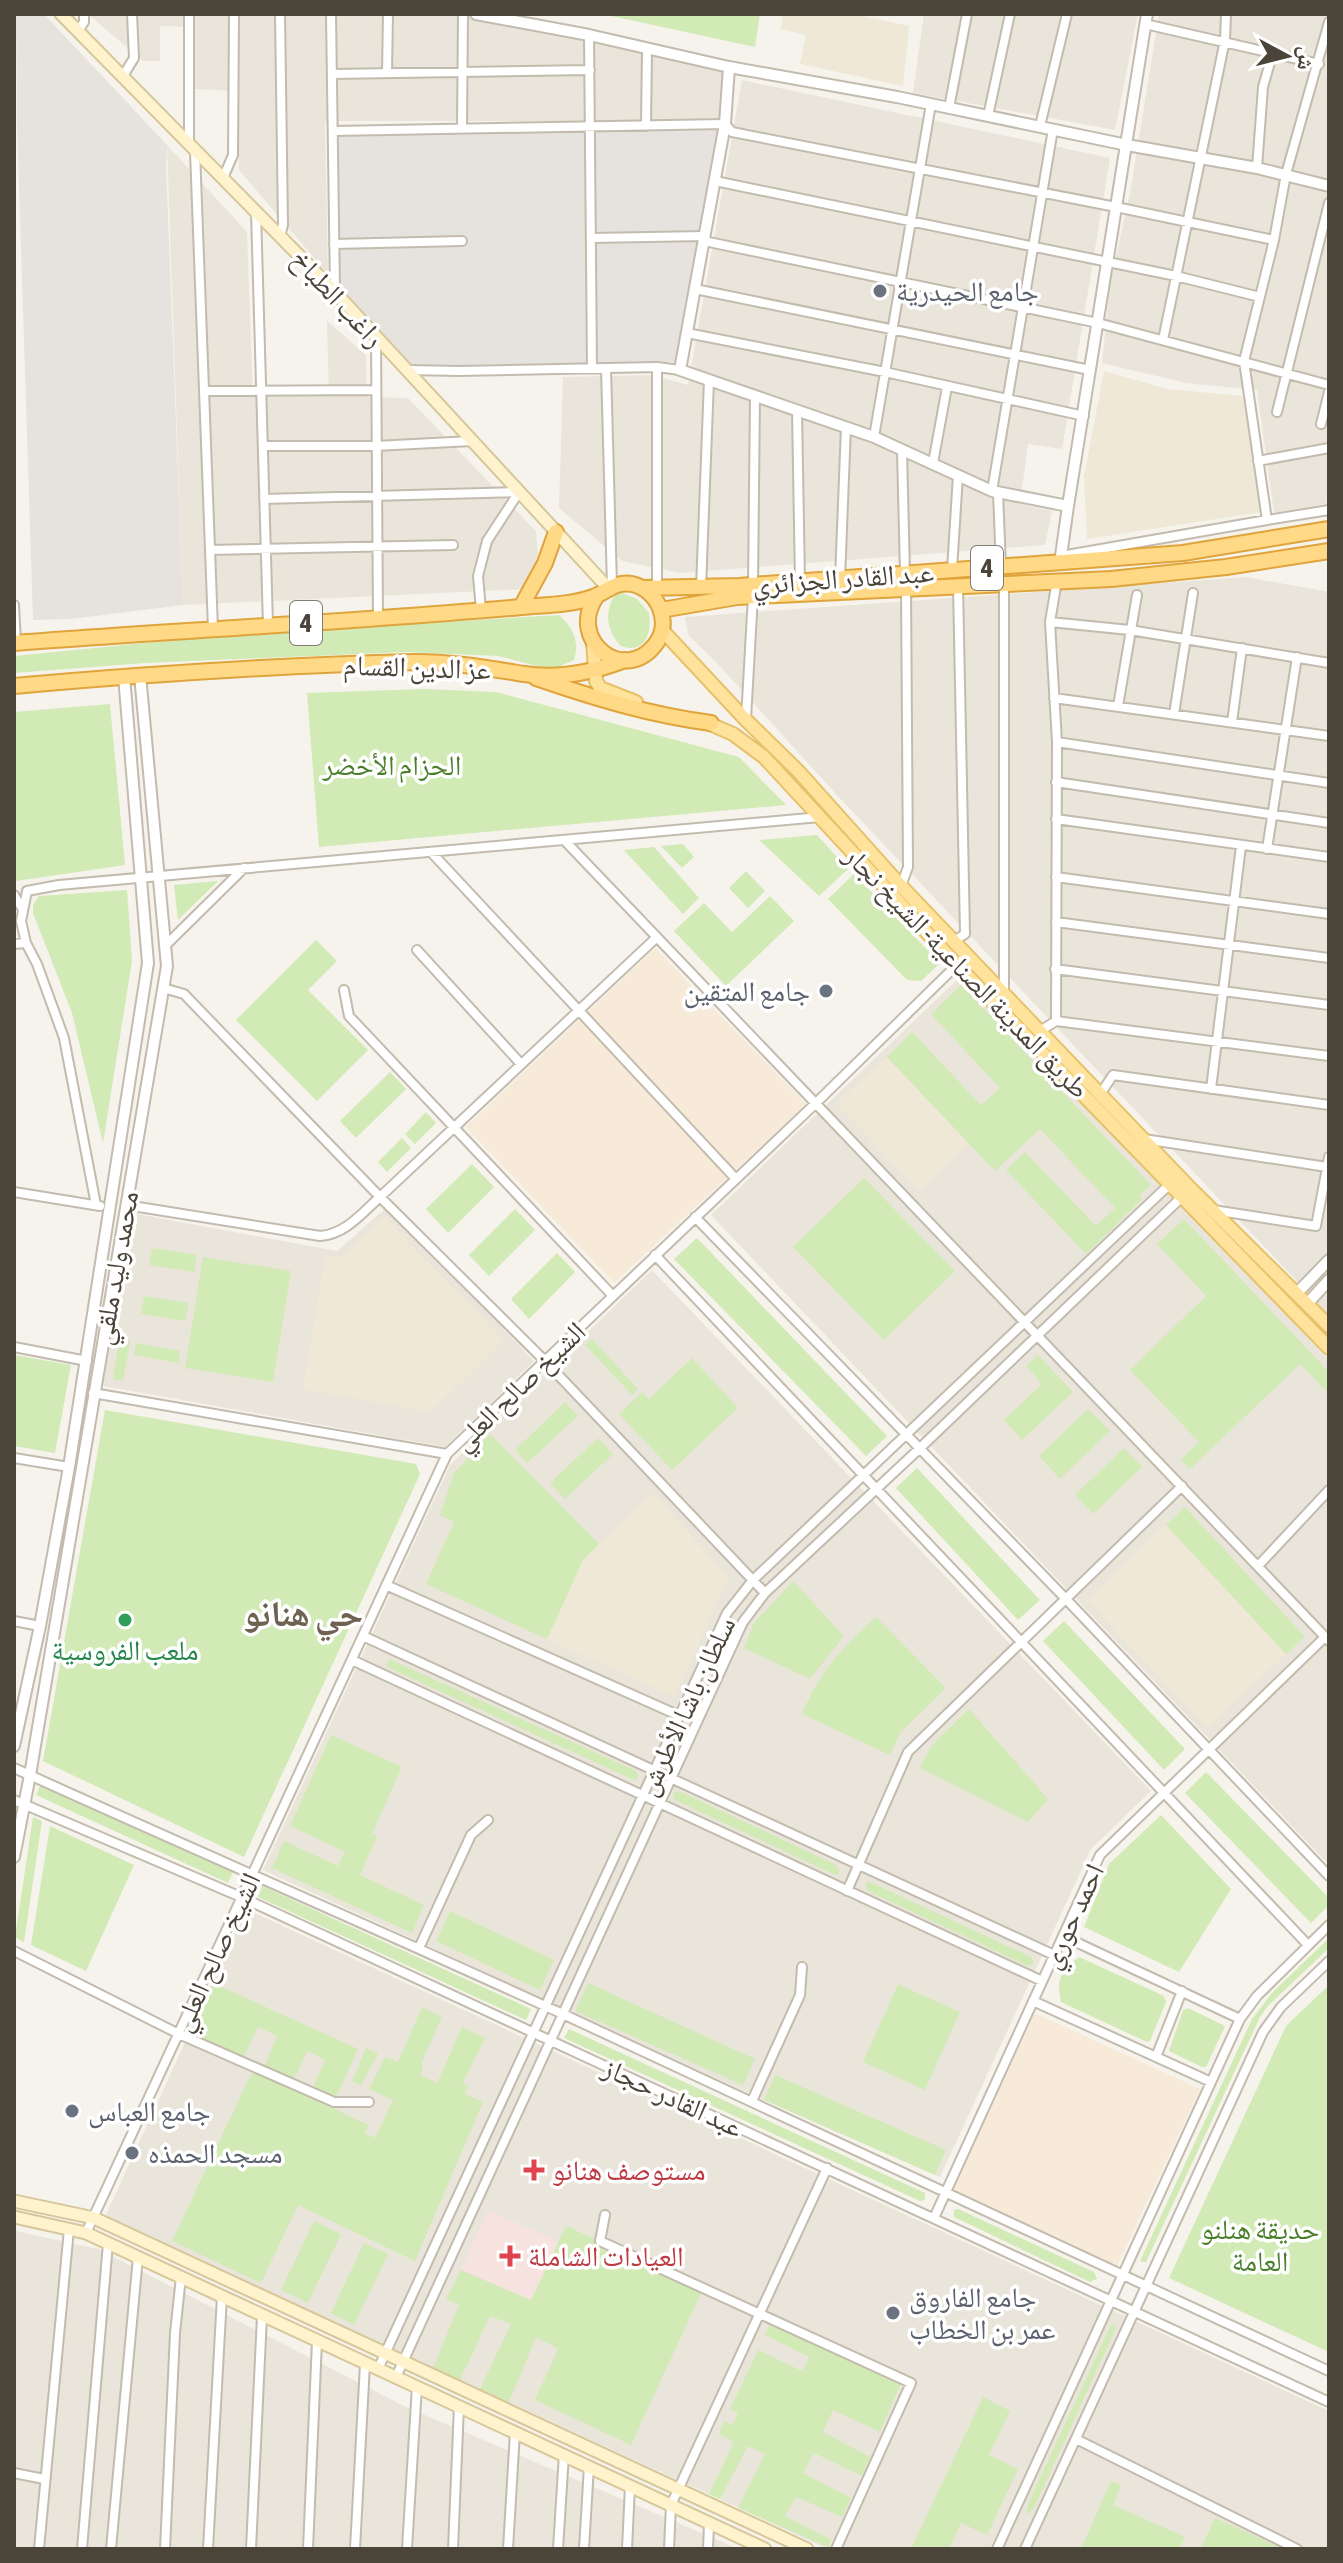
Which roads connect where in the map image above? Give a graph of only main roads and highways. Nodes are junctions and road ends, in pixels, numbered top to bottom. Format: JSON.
{"nodes":[{"id":1,"x":61,"y":14,"type":"edge"},
{"id":2,"x":1329,"y":529,"type":"edge"},
{"id":3,"x":556,"y":532,"type":"junction"},
{"id":4,"x":1329,"y":551,"type":"edge"},
{"id":5,"x":906,"y":581,"type":"junction"},
{"id":6,"x":650,"y":588,"type":"junction"},
{"id":7,"x":605,"y":590,"type":"junction"},
{"id":8,"x":753,"y":591,"type":"junction"},
{"id":9,"x":521,"y":607,"type":"junction"},
{"id":10,"x":661,"y":610,"type":"junction"},
{"id":11,"x":662,"y":630,"type":"junction"},
{"id":12,"x":593,"y":642,"type":"junction"},
{"id":13,"x":15,"y":643,"type":"edge"},
{"id":14,"x":626,"y":660,"type":"junction"},
{"id":15,"x":595,"y":670,"type":"junction"},
{"id":16,"x":525,"y":674,"type":"junction"},
{"id":17,"x":14,"y":686,"type":"edge"},
{"id":18,"x":711,"y":723,"type":"junction"},
{"id":19,"x":1174,"y":1180,"type":"junction"},
{"id":20,"x":1186,"y":1192,"type":"junction"},
{"id":21,"x":1329,"y":1326,"type":"edge"},
{"id":22,"x":1329,"y":1348,"type":"edge"},
{"id":23,"x":14,"y":2201,"type":"edge"},
{"id":24,"x":14,"y":2217,"type":"edge"},
{"id":25,"x":748,"y":2546,"type":"edge"},
{"id":26,"x":765,"y":2549,"type":"edge"},
{"id":27,"x":807,"y":2549,"type":"edge"}],
"edges":[{"from":1,"to":3,"type":"main road","name":"راغب الطباخ"},
{"from":2,"to":5,"type":"highway","name":"عبد القادر الجزائري","number":"4"},
{"from":3,"to":7,"type":"main road","name":"راغب الطباخ"},
{"from":3,"to":9,"type":"highway"},
{"from":4,"to":5,"type":"highway","name":"عبد القادر الجزائري","number":"4"},
{"from":5,"to":8,"type":"highway","name":"عبد القادر الجزائري","number":"4"},
{"from":5,"to":8,"type":"highway","name":"عبد القادر الجزائري","number":"4"},
{"from":6,"to":7,"type":"highway"},
{"from":6,"to":8,"type":"highway","name":"عبد القادر الجزائري","number":"4"},
{"from":6,"to":10,"type":"highway"},
{"from":7,"to":9,"type":"highway","name":"عز الدين القسام","number":"4"},
{"from":7,"to":12,"type":"highway"},
{"from":8,"to":10,"type":"highway","name":"عبد القادر الجزائري","number":"4"},
{"from":9,"to":13,"type":"highway","name":"عز الدين القسام","number":"4"},
{"from":10,"to":11,"type":"highway"},
{"from":11,"to":14,"type":"highway"},
{"from":11,"to":19,"type":"main road"},
{"from":12,"to":14,"type":"highway"},
{"from":12,"to":15,"type":"main road"},
{"from":14,"to":15,"type":"highway","name":"عز الدين القسام"},
{"from":15,"to":16,"type":"highway","name":"عز الدين القسام"},
{"from":15,"to":18,"type":"main road","name":"طريق المدينة الصناعية- الشيخ نجار"},
{"from":16,"to":17,"type":"highway","name":"عز الدين القسام","number":"4"},
{"from":16,"to":18,"type":"highway"},
{"from":18,"to":19,"type":"main road","name":"طريق المدينة الصناعية- الشيخ نجار"},
{"from":19,"to":20,"type":"main road","name":"طريق المدينة الصناعية- الشيخ نجار"},
{"from":20,"to":21,"type":"main road"},
{"from":20,"to":22,"type":"main road","name":"طريق المدينة الصناعية- الشيخ نجار"},
{"from":23,"to":27,"type":"main road"},
{"from":24,"to":25,"type":"main road"},
{"from":25,"to":26,"type":"main road"}]}
